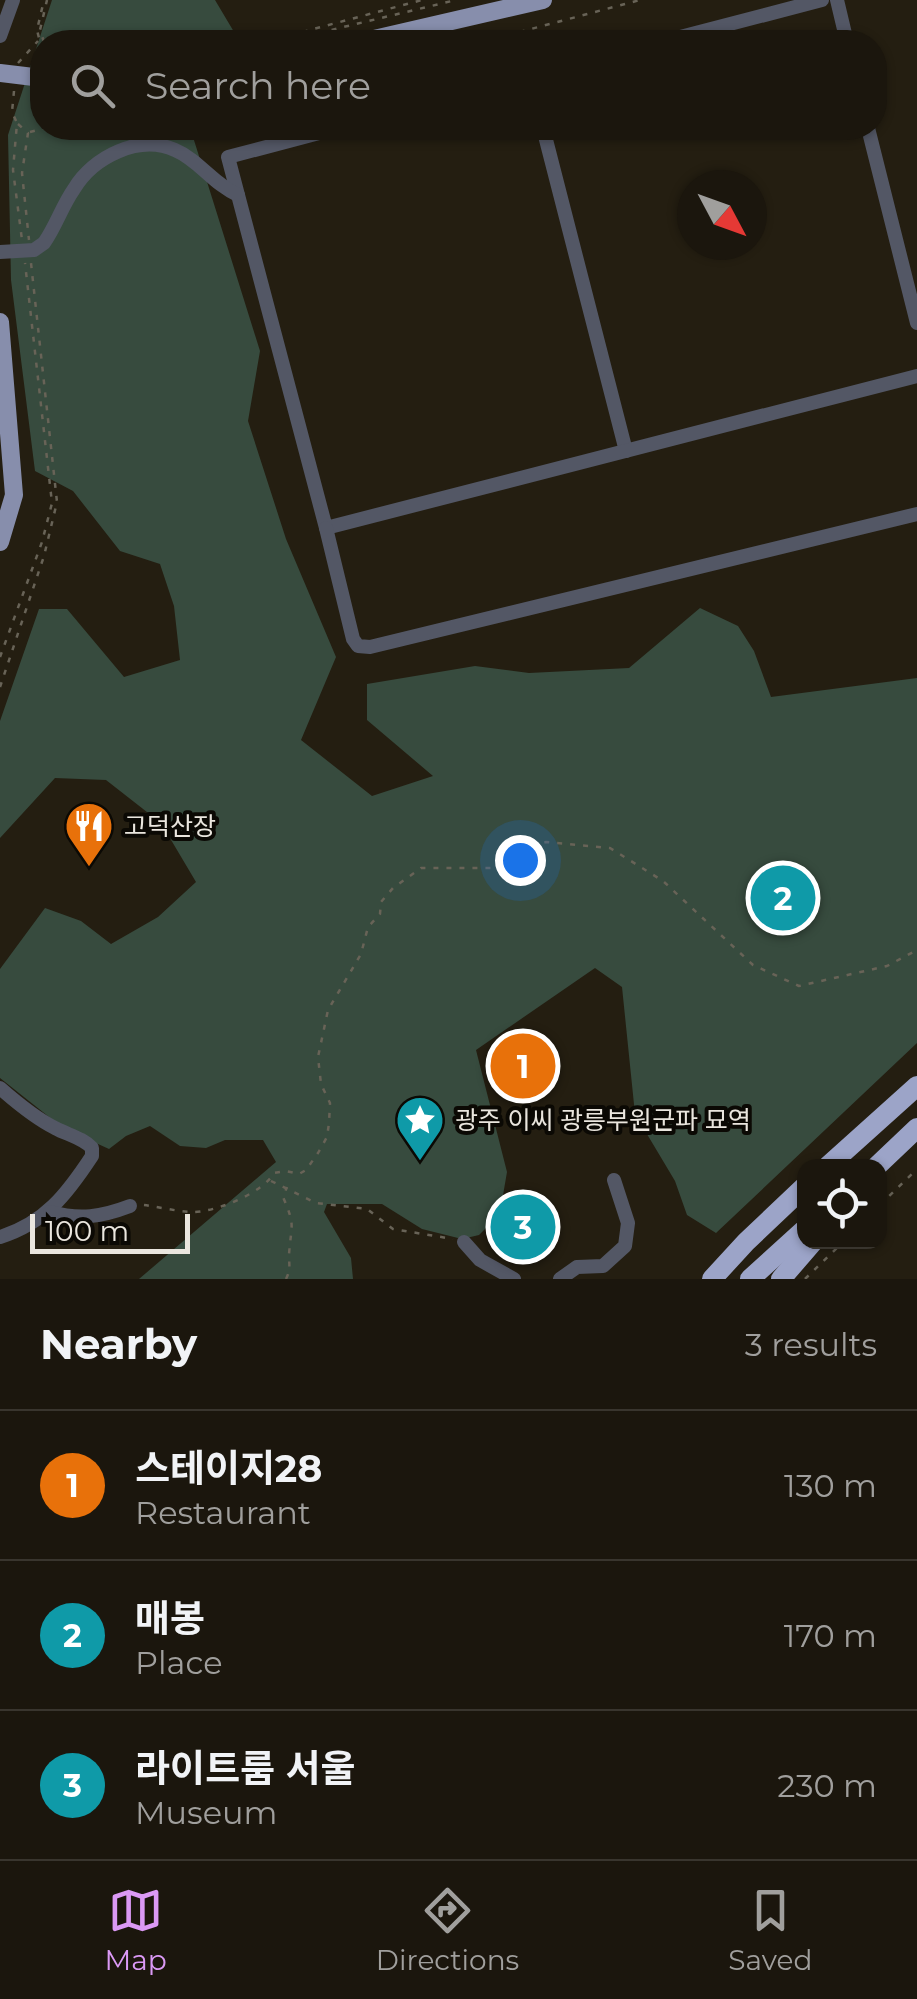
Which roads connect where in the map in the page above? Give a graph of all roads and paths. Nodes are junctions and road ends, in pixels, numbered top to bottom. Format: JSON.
{"nodes":[{"id":1,"x":13,"y":0,"type":"edge"},
{"id":2,"x":46,"y":0,"type":"edge"},
{"id":3,"x":422,"y":0,"type":"edge"},
{"id":4,"x":456,"y":0,"type":"edge"},
{"id":5,"x":542,"y":0,"type":"edge"},
{"id":6,"x":640,"y":0,"type":"edge"},
{"id":7,"x":822,"y":0,"type":"edge"},
{"id":8,"x":836,"y":0,"type":"edge"},
{"id":9,"x":37,"y":30,"type":"edge"},
{"id":10,"x":310,"y":30,"type":"edge"},
{"id":11,"x":331,"y":30,"type":"edge"},
{"id":12,"x":413,"y":30,"type":"edge"},
{"id":13,"x":527,"y":30,"type":"edge"},
{"id":14,"x":707,"y":30,"type":"edge"},
{"id":15,"x":844,"y":30,"type":"edge"},
{"id":16,"x":0,"y":36,"type":"edge"},
{"id":17,"x":0,"y":72,"type":"edge"},
{"id":18,"x":30,"y":76,"type":"edge"},
{"id":19,"x":28,"y":133,"type":"joint"},
{"id":20,"x":144,"y":140,"type":"edge"},
{"id":21,"x":291,"y":140,"type":"edge"},
{"id":22,"x":546,"y":140,"type":"edge"},
{"id":23,"x":871,"y":140,"type":"edge"},
{"id":24,"x":152,"y":144,"type":"junction"},
{"id":25,"x":238,"y":194,"type":"junction"},
{"id":26,"x":27,"y":251,"type":"junction"},
{"id":27,"x":0,"y":252,"type":"edge"},
{"id":28,"x":0,"y":322,"type":"edge"},
{"id":29,"x":917,"y":323,"type":"edge"},
{"id":30,"x":917,"y":376,"type":"edge"},
{"id":31,"x":626,"y":450,"type":"junction"},
{"id":32,"x":917,"y":514,"type":"edge"},
{"id":33,"x":326,"y":528,"type":"junction"},
{"id":34,"x":0,"y":542,"type":"edge"},
{"id":35,"x":0,"y":656,"type":"edge"},
{"id":36,"x":0,"y":687,"type":"edge"},
{"id":37,"x":917,"y":950,"type":"edge"},
{"id":38,"x":917,"y":1086,"type":"edge"},
{"id":39,"x":0,"y":1088,"type":"edge"},
{"id":40,"x":917,"y":1128,"type":"edge"},
{"id":41,"x":836,"y":1159,"type":"edge"},
{"id":42,"x":884,"y":1159,"type":"edge"},
{"id":43,"x":917,"y":1168,"type":"edge"},
{"id":44,"x":614,"y":1180,"type":"dead end"},
{"id":45,"x":269,"y":1181,"type":"junction"},
{"id":46,"x":287,"y":1186,"type":"junction"},
{"id":47,"x":797,"y":1195,"type":"edge"},
{"id":48,"x":887,"y":1198,"type":"edge"},
{"id":49,"x":130,"y":1206,"type":"joint"},
{"id":50,"x":50,"y":1212,"type":"junction"},
{"id":51,"x":797,"y":1236,"type":"edge"},
{"id":52,"x":0,"y":1237,"type":"edge"},
{"id":53,"x":464,"y":1242,"type":"joint"},
{"id":54,"x":807,"y":1249,"type":"edge"},
{"id":55,"x":835,"y":1249,"type":"edge"},
{"id":56,"x":604,"y":1272,"type":"edge"},
{"id":57,"x":286,"y":1279,"type":"edge"},
{"id":58,"x":514,"y":1279,"type":"edge"},
{"id":59,"x":560,"y":1279,"type":"edge"},
{"id":60,"x":712,"y":1279,"type":"edge"},
{"id":61,"x":750,"y":1279,"type":"edge"},
{"id":62,"x":781,"y":1279,"type":"edge"},
{"id":63,"x":805,"y":1279,"type":"edge"}],
"edges":[{"from":1,"to":16,"type":"street"},
{"from":2,"to":9,"type":"path"},
{"from":3,"to":10,"type":"path"},
{"from":4,"to":11,"type":"path"},
{"from":5,"to":12,"type":"main road"},
{"from":6,"to":13,"type":"path"},
{"from":7,"to":14,"type":"street"},
{"from":8,"to":15,"type":"street"},
{"from":17,"to":18,"type":"main road"},
{"from":19,"to":26,"type":"path"},
{"from":19,"to":26,"type":"path"},
{"from":20,"to":24,"type":"street"},
{"from":21,"to":25,"type":"street"},
{"from":22,"to":31,"type":"street"},
{"from":23,"to":29,"type":"street"},
{"from":24,"to":25,"type":"street"},
{"from":24,"to":26,"type":"street"},
{"from":25,"to":33,"type":"street"},
{"from":26,"to":27,"type":"street"},
{"from":26,"to":35,"type":"path"},
{"from":26,"to":36,"type":"path"},
{"from":28,"to":34,"type":"main road"},
{"from":30,"to":31,"type":"street"},
{"from":31,"to":33,"type":"street"},
{"from":32,"to":33,"type":"street"},
{"from":37,"to":45,"type":"path"},
{"from":38,"to":41,"type":"highway"},
{"from":39,"to":50,"type":"street"},
{"from":40,"to":42,"type":"highway"},
{"from":43,"to":48,"type":"path"},
{"from":44,"to":56,"type":"street"},
{"from":45,"to":46,"type":"path"},
{"from":45,"to":49,"type":"path"},
{"from":46,"to":53,"type":"path"},
{"from":46,"to":57,"type":"path"},
{"from":47,"to":60,"type":"highway"},
{"from":49,"to":50,"type":"street"},
{"from":50,"to":52,"type":"street"},
{"from":51,"to":61,"type":"highway"},
{"from":53,"to":58,"type":"street"},
{"from":54,"to":62,"type":"highway"},
{"from":55,"to":63,"type":"path"},
{"from":56,"to":59,"type":"street"}]}
